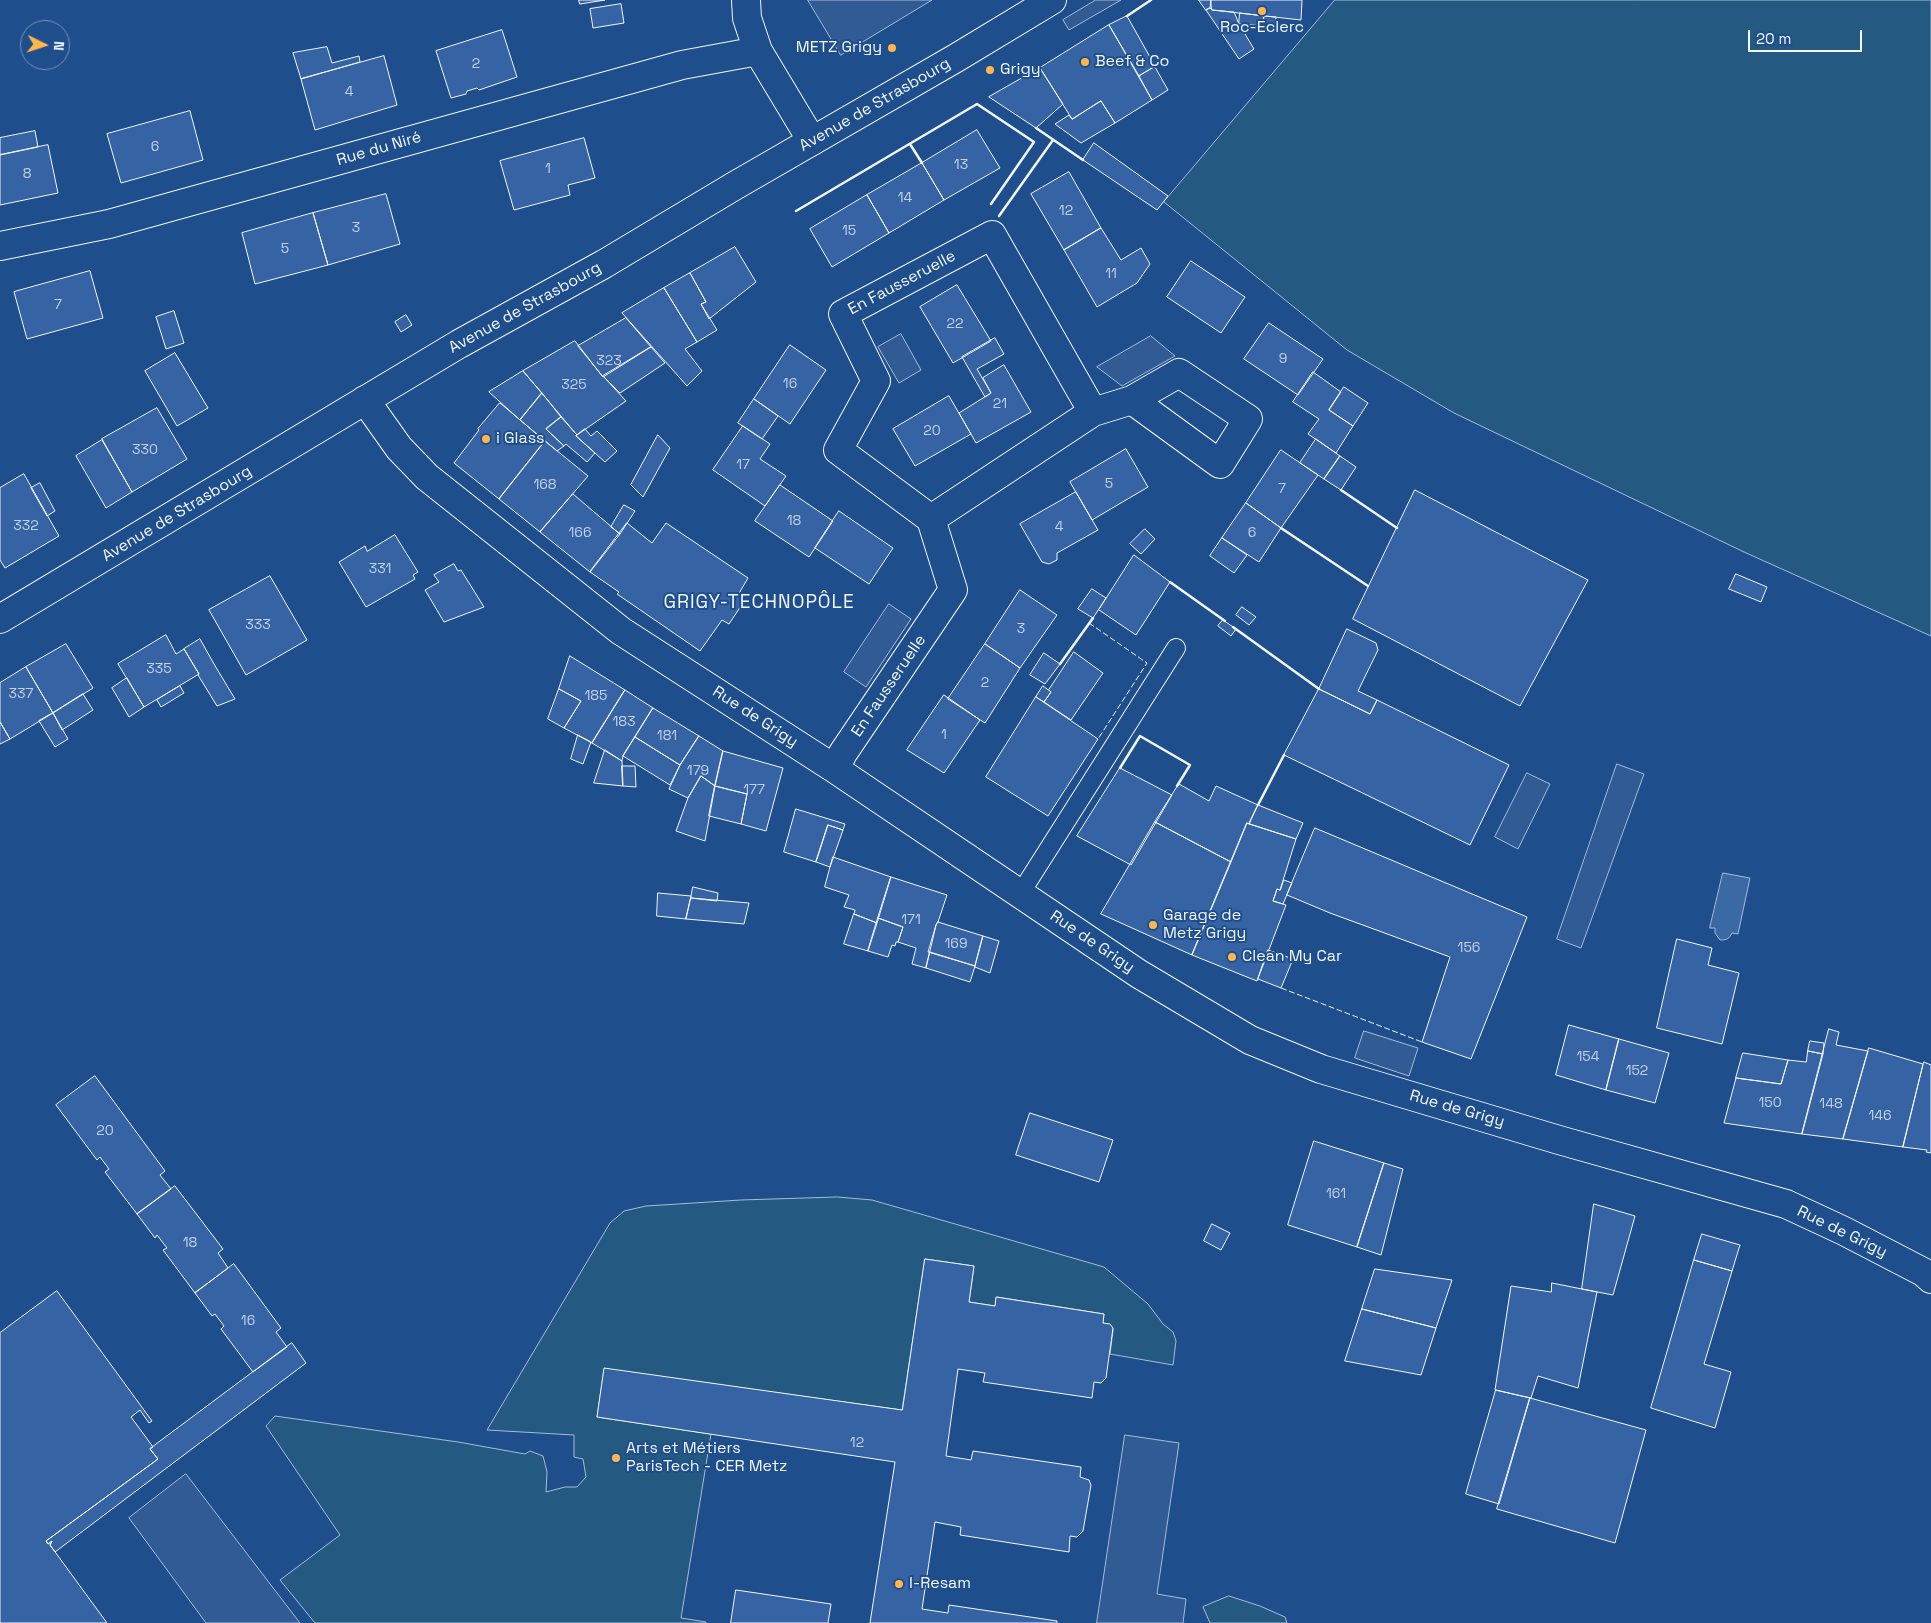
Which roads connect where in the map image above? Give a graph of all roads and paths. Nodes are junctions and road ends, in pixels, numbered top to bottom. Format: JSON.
{"nodes":[{"id":1,"x":746,"y":0,"type":"edge"},
{"id":2,"x":1052,"y":0,"type":"edge"},
{"id":3,"x":758,"y":51,"type":"junction"},
{"id":4,"x":812,"y":141,"type":"junction"},
{"id":5,"x":0,"y":246,"type":"edge"},
{"id":6,"x":365,"y":400,"type":"junction"},
{"id":7,"x":1132,"y":400,"type":"dead end"},
{"id":8,"x":1093,"y":412,"type":"junction"},
{"id":9,"x":931,"y":519,"type":"junction"},
{"id":10,"x":0,"y":619,"type":"edge"},
{"id":11,"x":1176,"y":648,"type":"dead end"},
{"id":12,"x":835,"y":770,"type":"junction"},
{"id":13,"x":1020,"y":894,"type":"junction"},
{"id":14,"x":1931,"y":1279,"type":"edge"}],
"edges":[{"from":1,"to":3,"type":"street"},
{"from":2,"to":4,"type":"street","name":"Avenue de Strasbourg"},
{"from":3,"to":4,"type":"street"},
{"from":3,"to":5,"type":"street","name":"Rue du Niré"},
{"from":4,"to":6,"type":"street","name":"Avenue de Strasbourg"},
{"from":6,"to":10,"type":"street","name":"Avenue de Strasbourg"},
{"from":6,"to":12,"type":"street","name":"Rue de Grigy"},
{"from":7,"to":8,"type":"street"},
{"from":8,"to":9,"type":"street"},
{"from":8,"to":9,"type":"street","name":"En Fausseruelle"},
{"from":9,"to":12,"type":"street","name":"En Fausseruelle"},
{"from":11,"to":13,"type":"lane"},
{"from":12,"to":13,"type":"street","name":"Rue de Grigy"},
{"from":13,"to":14,"type":"street","name":"Rue de Grigy"}]}
